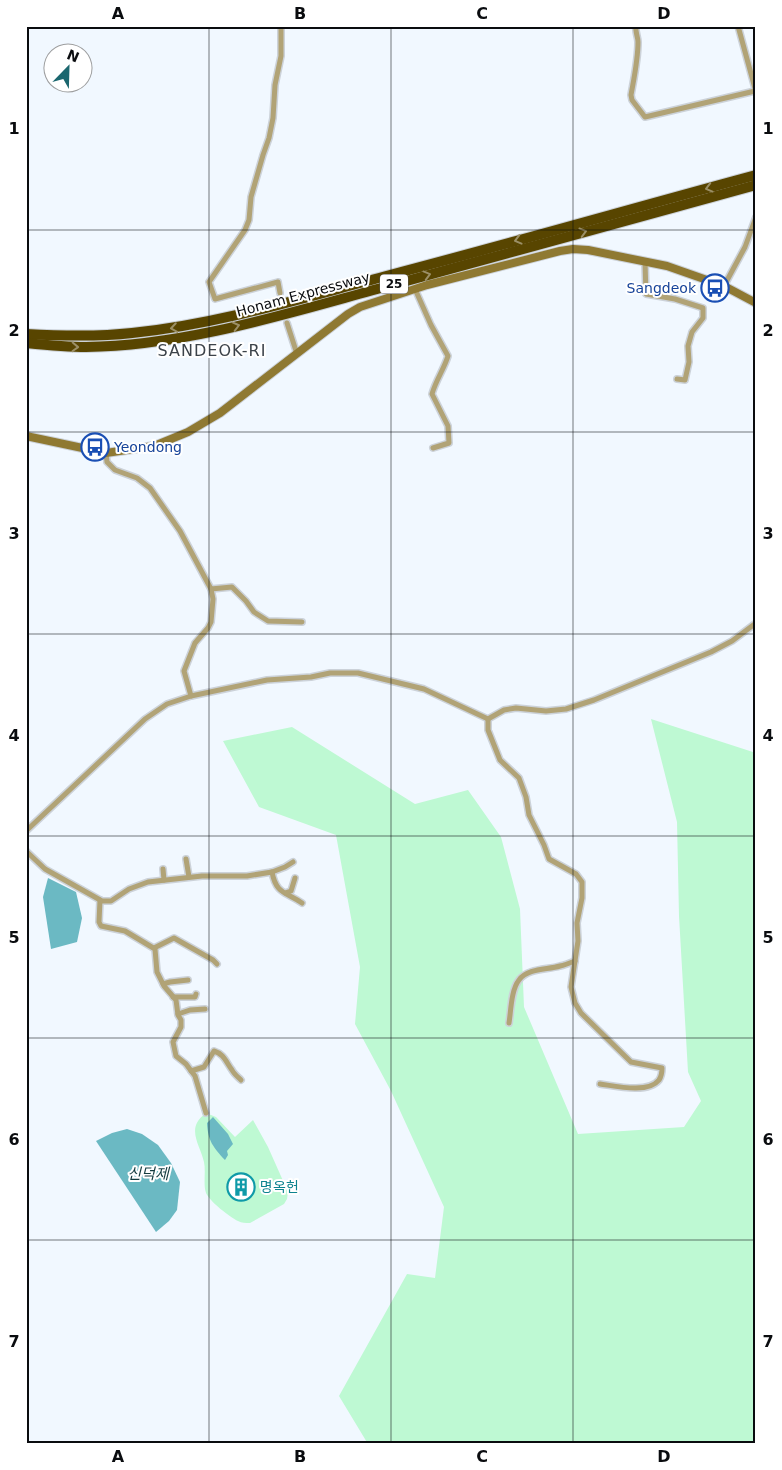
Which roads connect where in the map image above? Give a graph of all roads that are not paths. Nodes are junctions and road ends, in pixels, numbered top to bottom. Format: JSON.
{"nodes":[{"id":1,"x":281,"y":26,"type":"edge"},
{"id":2,"x":636,"y":26,"type":"edge"},
{"id":3,"x":738,"y":26,"type":"edge"},
{"id":4,"x":753,"y":72,"type":"edge"},
{"id":5,"x":755,"y":92,"type":"edge"},
{"id":6,"x":756,"y":175,"type":"edge"},
{"id":7,"x":756,"y":185,"type":"edge"},
{"id":8,"x":756,"y":217,"type":"edge"},
{"id":9,"x":645,"y":262,"type":"junction"},
{"id":10,"x":724,"y":286,"type":"junction"},
{"id":11,"x":415,"y":289,"type":"junction"},
{"id":12,"x":280,"y":293,"type":"dead end"},
{"id":13,"x":756,"y":303,"type":"edge"},
{"id":14,"x":287,"y":323,"type":"dead end"},
{"id":15,"x":26,"y":334,"type":"edge"},
{"id":16,"x":26,"y":344,"type":"edge"},
{"id":17,"x":297,"y":354,"type":"junction"},
{"id":18,"x":677,"y":380,"type":"dead end"},
{"id":19,"x":26,"y":436,"type":"edge"},
{"id":20,"x":433,"y":448,"type":"dead end"},
{"id":21,"x":106,"y":452,"type":"junction"},
{"id":22,"x":211,"y":588,"type":"junction"},
{"id":23,"x":302,"y":622,"type":"dead end"},
{"id":24,"x":756,"y":623,"type":"edge"},
{"id":25,"x":191,"y":696,"type":"junction"},
{"id":26,"x":488,"y":719,"type":"junction"},
{"id":27,"x":26,"y":831,"type":"edge"},
{"id":28,"x":26,"y":851,"type":"edge"},
{"id":29,"x":186,"y":859,"type":"dead end"},
{"id":30,"x":293,"y":862,"type":"dead end"},
{"id":31,"x":163,"y":868,"type":"dead end"},
{"id":32,"x":272,"y":872,"type":"junction"},
{"id":33,"x":189,"y":877,"type":"junction"},
{"id":34,"x":295,"y":878,"type":"dead end"},
{"id":35,"x":164,"y":880,"type":"junction"},
{"id":36,"x":285,"y":893,"type":"junction"},
{"id":37,"x":100,"y":900,"type":"junction"},
{"id":38,"x":302,"y":903,"type":"dead end"},
{"id":39,"x":154,"y":948,"type":"junction"},
{"id":40,"x":575,"y":961,"type":"junction"},
{"id":41,"x":217,"y":964,"type":"dead end"},
{"id":42,"x":188,"y":980,"type":"dead end"},
{"id":43,"x":163,"y":984,"type":"junction"},
{"id":44,"x":196,"y":994,"type":"dead end"},
{"id":45,"x":173,"y":997,"type":"junction"},
{"id":46,"x":205,"y":1009,"type":"dead end"},
{"id":47,"x":178,"y":1014,"type":"junction"},
{"id":48,"x":509,"y":1023,"type":"dead end"},
{"id":49,"x":190,"y":1071,"type":"junction"},
{"id":50,"x":241,"y":1080,"type":"dead end"},
{"id":51,"x":600,"y":1084,"type":"dead end"},
{"id":52,"x":206,"y":1113,"type":"dead end"}],
"edges":[{"from":1,"to":12,"type":"street"},
{"from":2,"to":5,"type":"street"},
{"from":3,"to":4,"type":"street"},
{"from":4,"to":5,"type":"street"},
{"from":6,"to":15,"type":"highway","name":"Honam Expressway","number":"25","one_way":true},
{"from":16,"to":7,"type":"highway","name":"Honam Expressway","number":"25","one_way":true},
{"from":8,"to":10,"type":"street"},
{"from":9,"to":10,"type":"main road"},
{"from":9,"to":11,"type":"main road"},
{"from":9,"to":18,"type":"street"},
{"from":10,"to":13,"type":"main road"},
{"from":11,"to":17,"type":"main road"},
{"from":11,"to":20,"type":"street"},
{"from":14,"to":17,"type":"street"},
{"from":17,"to":21,"type":"main road"},
{"from":19,"to":21,"type":"main road"},
{"from":21,"to":22,"type":"street"},
{"from":22,"to":23,"type":"street"},
{"from":22,"to":25,"type":"street"},
{"from":24,"to":26,"type":"street"},
{"from":25,"to":26,"type":"street"},
{"from":25,"to":27,"type":"street"},
{"from":26,"to":40,"type":"street"},
{"from":28,"to":37,"type":"street"},
{"from":29,"to":33,"type":"street"},
{"from":30,"to":32,"type":"street"},
{"from":31,"to":35,"type":"street"},
{"from":32,"to":33,"type":"street"},
{"from":32,"to":36,"type":"street"},
{"from":33,"to":35,"type":"street"},
{"from":34,"to":36,"type":"street"},
{"from":35,"to":37,"type":"street"},
{"from":36,"to":38,"type":"street"},
{"from":37,"to":39,"type":"street"},
{"from":39,"to":41,"type":"street"},
{"from":39,"to":43,"type":"street"},
{"from":40,"to":48,"type":"street"},
{"from":40,"to":51,"type":"street"},
{"from":42,"to":43,"type":"street"},
{"from":43,"to":45,"type":"street"},
{"from":44,"to":45,"type":"street"},
{"from":45,"to":47,"type":"street"},
{"from":46,"to":47,"type":"street"},
{"from":47,"to":49,"type":"street"},
{"from":49,"to":50,"type":"street"},
{"from":49,"to":52,"type":"street"}]}
